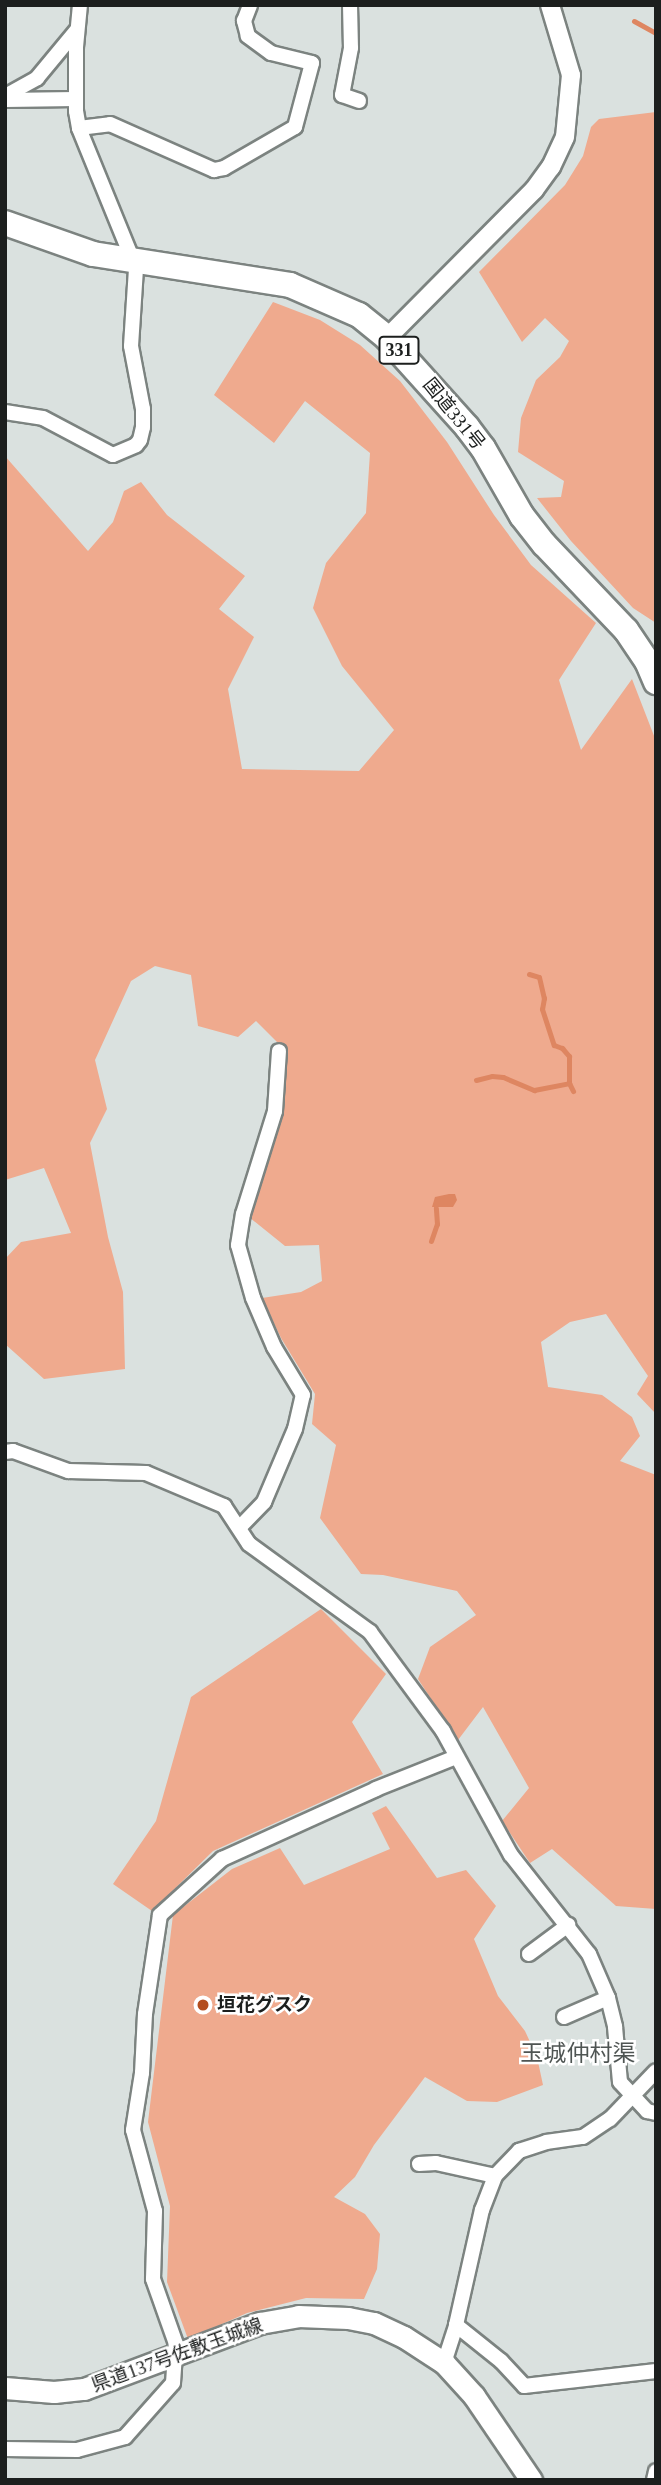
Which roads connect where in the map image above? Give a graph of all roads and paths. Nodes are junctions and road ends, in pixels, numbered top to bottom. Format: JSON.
{"nodes":[{"id":1,"x":80,"y":5,"type":"edge"},
{"id":2,"x":250,"y":5,"type":"edge"},
{"id":3,"x":351,"y":5,"type":"edge"},
{"id":4,"x":550,"y":5,"type":"edge"},
{"id":5,"x":76,"y":31,"type":"junction"},
{"id":6,"x":5,"y":98,"type":"edge"},
{"id":7,"x":76,"y":99,"type":"junction"},
{"id":8,"x":359,"y":101,"type":"dead end"},
{"id":9,"x":79,"y":128,"type":"junction"},
{"id":10,"x":5,"y":223,"type":"edge"},
{"id":11,"x":133,"y":259,"type":"junction"},
{"id":12,"x":387,"y":338,"type":"junction"},
{"id":13,"x":5,"y":412,"type":"edge"},
{"id":14,"x":656,"y":682,"type":"edge"},
{"id":15,"x":279,"y":1051,"type":"dead end"},
{"id":16,"x":5,"y":1452,"type":"edge"},
{"id":17,"x":240,"y":1527,"type":"junction"},
{"id":18,"x":456,"y":1757,"type":"junction"},
{"id":19,"x":568,"y":1925,"type":"junction"},
{"id":20,"x":529,"y":1954,"type":"dead end"},
{"id":21,"x":608,"y":1997,"type":"junction"},
{"id":22,"x":564,"y":2017,"type":"dead end"},
{"id":23,"x":656,"y":2071,"type":"edge"},
{"id":24,"x":631,"y":2097,"type":"junction"},
{"id":25,"x":656,"y":2113,"type":"edge"},
{"id":26,"x":419,"y":2164,"type":"dead end"},
{"id":27,"x":495,"y":2176,"type":"junction"},
{"id":28,"x":456,"y":2325,"type":"junction"},
{"id":29,"x":177,"y":2353,"type":"junction"},
{"id":30,"x":444,"y":2363,"type":"junction"},
{"id":31,"x":656,"y":2371,"type":"edge"},
{"id":32,"x":5,"y":2388,"type":"edge"},
{"id":33,"x":5,"y":2449,"type":"edge"},
{"id":34,"x":656,"y":2471,"type":"edge"},
{"id":35,"x":531,"y":2480,"type":"edge"},
{"id":36,"x":654,"y":2480,"type":"edge"}],
"edges":[{"from":1,"to":5,"type":"street"},
{"from":2,"to":9,"type":"street"},
{"from":3,"to":8,"type":"street"},
{"from":4,"to":12,"type":"street"},
{"from":5,"to":6,"type":"street"},
{"from":5,"to":7,"type":"street"},
{"from":6,"to":7,"type":"street"},
{"from":7,"to":9,"type":"street"},
{"from":9,"to":11,"type":"street"},
{"from":10,"to":11,"type":"highway","name":"国道331号","number":"331"},
{"from":11,"to":12,"type":"highway","name":"国道331号","number":"331"},
{"from":11,"to":13,"type":"street"},
{"from":12,"to":14,"type":"highway","name":"国道331号","number":"331"},
{"from":15,"to":17,"type":"street"},
{"from":16,"to":17,"type":"street"},
{"from":17,"to":18,"type":"street"},
{"from":18,"to":19,"type":"street"},
{"from":18,"to":29,"type":"street"},
{"from":19,"to":20,"type":"street"},
{"from":19,"to":21,"type":"street"},
{"from":21,"to":22,"type":"street"},
{"from":21,"to":24,"type":"street"},
{"from":23,"to":24,"type":"street"},
{"from":24,"to":25,"type":"street"},
{"from":24,"to":27,"type":"street"},
{"from":26,"to":27,"type":"street"},
{"from":27,"to":28,"type":"street"},
{"from":28,"to":30,"type":"street"},
{"from":28,"to":31,"type":"street"},
{"from":29,"to":30,"type":"main road","name":"県道137号佐敷玉城線"},
{"from":29,"to":32,"type":"main road","name":"県道137号佐敷玉城線"},
{"from":29,"to":33,"type":"street"},
{"from":30,"to":35,"type":"main road","name":"県道137号佐敷玉城線"},
{"from":34,"to":36,"type":"street"}]}
